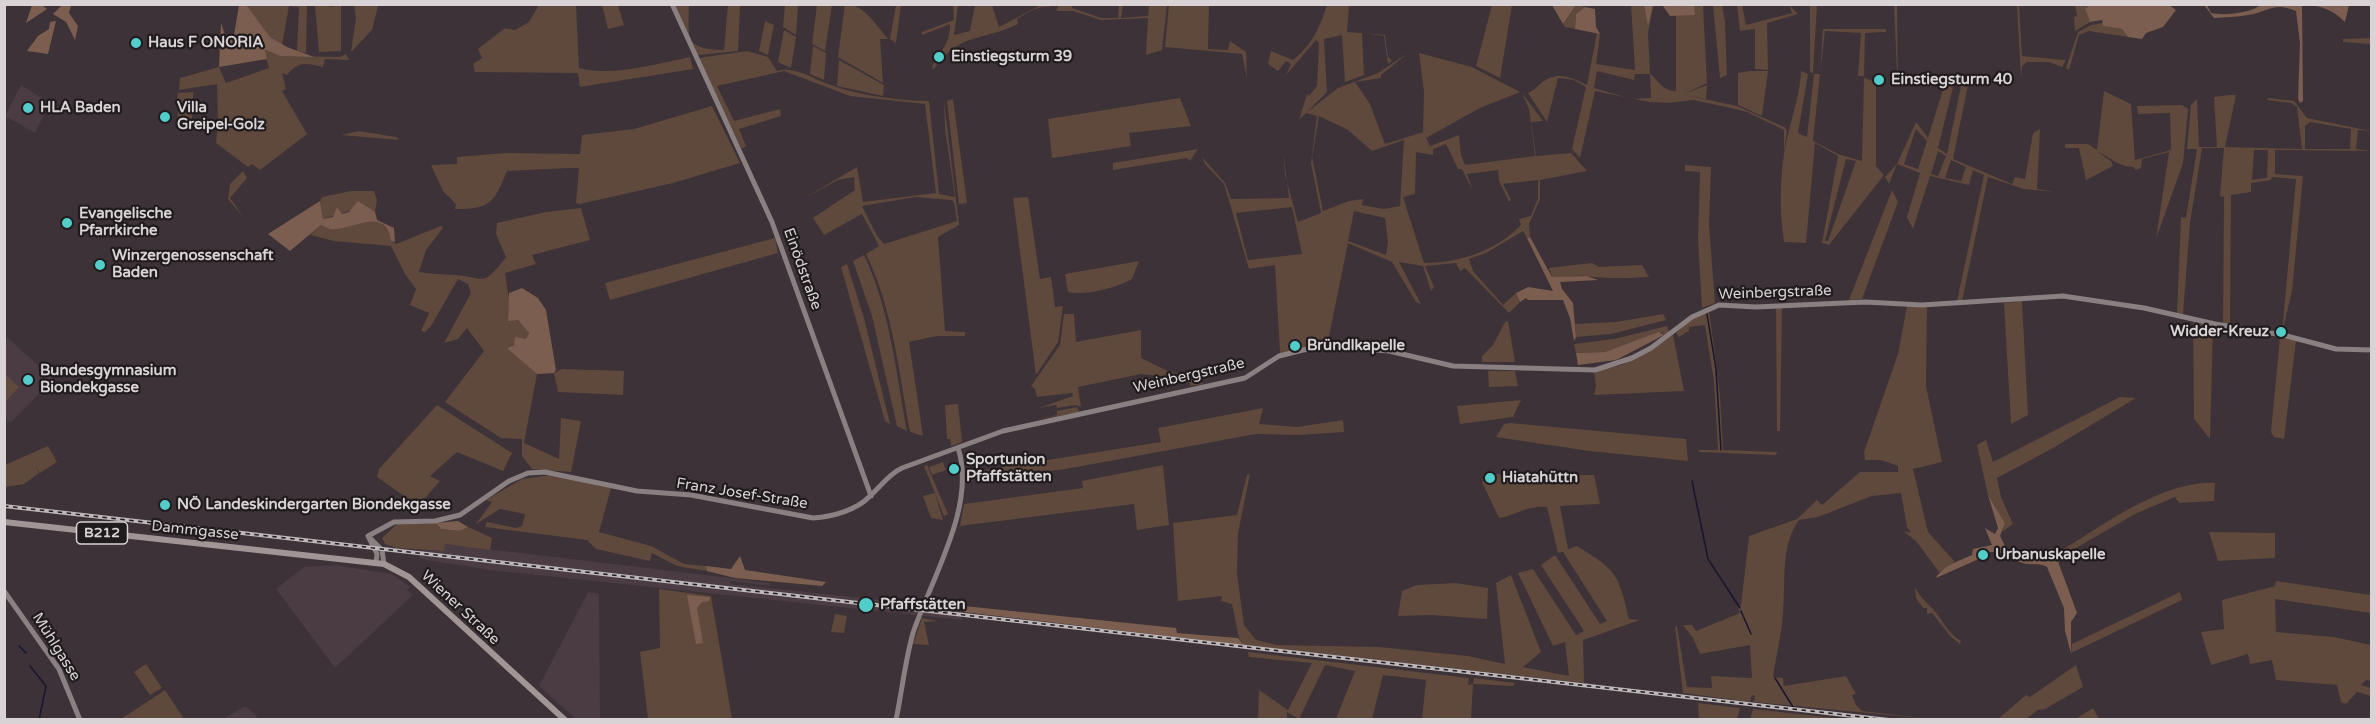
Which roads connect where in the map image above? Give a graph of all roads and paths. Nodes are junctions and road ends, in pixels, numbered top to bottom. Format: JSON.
{"nodes":[{"id":1,"x":672,"y":4,"type":"edge"},
{"id":2,"x":2372,"y":350,"type":"edge"},
{"id":3,"x":958,"y":448,"type":"junction"},
{"id":4,"x":871,"y":496,"type":"junction"},
{"id":5,"x":4,"y":522,"type":"edge"},
{"id":6,"x":380,"y":564,"type":"junction"},
{"id":7,"x":4,"y":591,"type":"edge"},
{"id":8,"x":80,"y":720,"type":"edge"},
{"id":9,"x":565,"y":720,"type":"edge"},
{"id":10,"x":896,"y":720,"type":"edge"}],
"edges":[{"from":1,"to":4,"type":"main road","name":"Einödstraße"},
{"from":2,"to":3,"type":"main road","name":"Weinbergstraße"},
{"from":3,"to":4,"type":"main road","name":"Franz Josef-Straße"},
{"from":3,"to":10,"type":"main road"},
{"from":4,"to":6,"type":"main road","name":"Franz Josef-Straße"},
{"from":5,"to":6,"type":"main road","name":"Dammgasse","number":"B212"},
{"from":6,"to":9,"type":"main road","name":"Wiener Straße","number":"B212"},
{"from":7,"to":8,"type":"main road","name":"Mühlgasse"}]}
